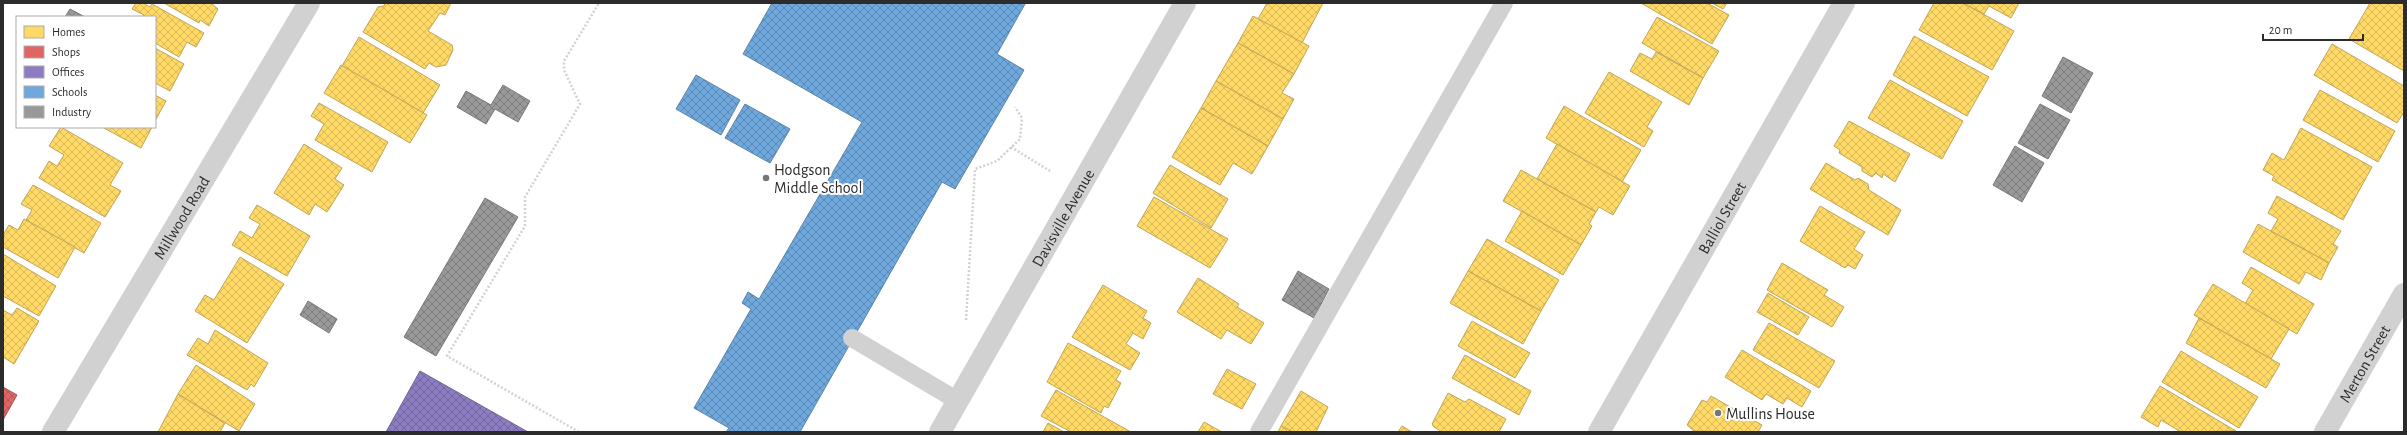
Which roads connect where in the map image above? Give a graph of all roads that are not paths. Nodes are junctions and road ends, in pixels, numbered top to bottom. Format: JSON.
{"nodes":[{"id":1,"x":309,"y":3,"type":"edge"},
{"id":2,"x":1185,"y":3,"type":"edge"},
{"id":3,"x":1504,"y":3,"type":"edge"},
{"id":4,"x":1844,"y":3,"type":"edge"},
{"id":5,"x":2404,"y":294,"type":"edge"},
{"id":6,"x":852,"y":338,"type":"dead end"},
{"id":7,"x":958,"y":401,"type":"junction"},
{"id":8,"x":53,"y":432,"type":"edge"},
{"id":9,"x":940,"y":432,"type":"edge"},
{"id":10,"x":1259,"y":432,"type":"edge"},
{"id":11,"x":1599,"y":432,"type":"edge"},
{"id":12,"x":2325,"y":432,"type":"edge"}],
"edges":[{"from":1,"to":8,"type":"street","name":"Millwood Road"},
{"from":2,"to":7,"type":"street","name":"Davisville Avenue"},
{"from":3,"to":10,"type":"lane"},
{"from":4,"to":11,"type":"street","name":"Balliol Street"},
{"from":5,"to":12,"type":"street","name":"Merton Street"},
{"from":6,"to":7,"type":"lane"},
{"from":7,"to":9,"type":"street","name":"Davisville Avenue"}]}
